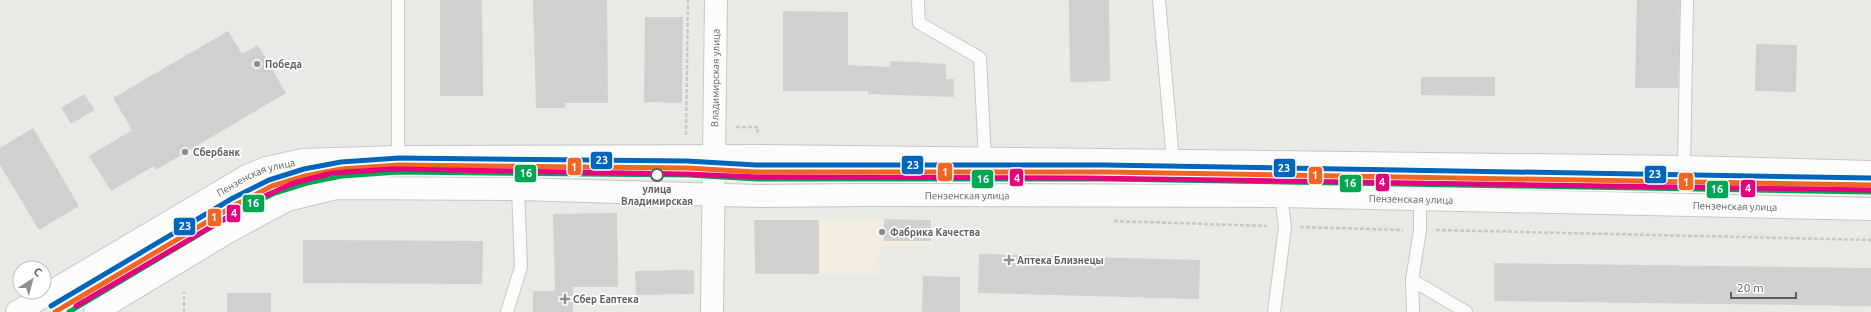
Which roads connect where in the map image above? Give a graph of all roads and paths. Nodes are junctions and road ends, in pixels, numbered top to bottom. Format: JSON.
{"nodes":[{"id":1,"x":398,"y":0,"type":"edge"},
{"id":2,"x":688,"y":0,"type":"edge"},
{"id":3,"x":716,"y":0,"type":"edge"},
{"id":4,"x":918,"y":0,"type":"edge"},
{"id":5,"x":1159,"y":0,"type":"edge"},
{"id":6,"x":1687,"y":0,"type":"edge"},
{"id":7,"x":687,"y":156,"type":"junction"},
{"id":8,"x":714,"y":156,"type":"junction"},
{"id":9,"x":398,"y":157,"type":"junction"},
{"id":10,"x":985,"y":160,"type":"junction"},
{"id":11,"x":1173,"y":161,"type":"junction"},
{"id":12,"x":1684,"y":168,"type":"junction"},
{"id":13,"x":1871,"y":172,"type":"edge"},
{"id":14,"x":518,"y":189,"type":"junction"},
{"id":15,"x":713,"y":194,"type":"junction"},
{"id":16,"x":1281,"y":196,"type":"junction"},
{"id":17,"x":1420,"y":200,"type":"junction"},
{"id":18,"x":1871,"y":209,"type":"edge"},
{"id":19,"x":1114,"y":221,"type":"dead end"},
{"id":20,"x":1285,"y":227,"type":"junction"},
{"id":21,"x":1420,"y":230,"type":"junction"},
{"id":22,"x":1871,"y":240,"type":"edge"},
{"id":23,"x":1412,"y":280,"type":"junction"},
{"id":24,"x":184,"y":292,"type":"dead end"},
{"id":25,"x":17,"y":312,"type":"edge"},
{"id":26,"x":95,"y":312,"type":"edge"},
{"id":27,"x":184,"y":312,"type":"edge"},
{"id":28,"x":507,"y":312,"type":"edge"},
{"id":29,"x":712,"y":312,"type":"edge"},
{"id":30,"x":1274,"y":312,"type":"edge"},
{"id":31,"x":1413,"y":312,"type":"edge"},
{"id":32,"x":1466,"y":312,"type":"edge"}],
"edges":[{"from":1,"to":9,"type":"lane"},
{"from":2,"to":7,"type":"path"},
{"from":3,"to":8,"type":"main road","name":"Владимирская улица"},
{"from":4,"to":10,"type":"lane"},
{"from":5,"to":11,"type":"lane"},
{"from":6,"to":12,"type":"lane"},
{"from":7,"to":8,"type":"main road","name":"Пензенская улица"},
{"from":7,"to":9,"type":"main road","name":"Пензенская улица"},
{"from":8,"to":10,"type":"main road","name":"Пензенская улица"},
{"from":8,"to":15,"type":"main road","name":"Владимирская улица"},
{"from":9,"to":25,"type":"main road","name":"Пензенская улица"},
{"from":10,"to":11,"type":"main road","name":"Пензенская улица"},
{"from":11,"to":12,"type":"main road","name":"Пензенская улица"},
{"from":12,"to":13,"type":"main road","name":"Пензенская улица"},
{"from":14,"to":15,"type":"main road","name":"Пензенская улица"},
{"from":14,"to":26,"type":"main road","name":"Пензенская улица"},
{"from":14,"to":28,"type":"lane"},
{"from":15,"to":16,"type":"main road","name":"Пензенская улица"},
{"from":15,"to":29,"type":"main road"},
{"from":16,"to":17,"type":"main road","name":"Пензенская улица"},
{"from":16,"to":20,"type":"lane"},
{"from":17,"to":18,"type":"main road","name":"Пензенская улица"},
{"from":17,"to":21,"type":"lane"},
{"from":19,"to":20,"type":"path"},
{"from":20,"to":21,"type":"path"},
{"from":20,"to":30,"type":"lane"},
{"from":21,"to":22,"type":"path"},
{"from":21,"to":23,"type":"lane"},
{"from":23,"to":31,"type":"lane"},
{"from":23,"to":32,"type":"lane"},
{"from":24,"to":27,"type":"path"}]}
